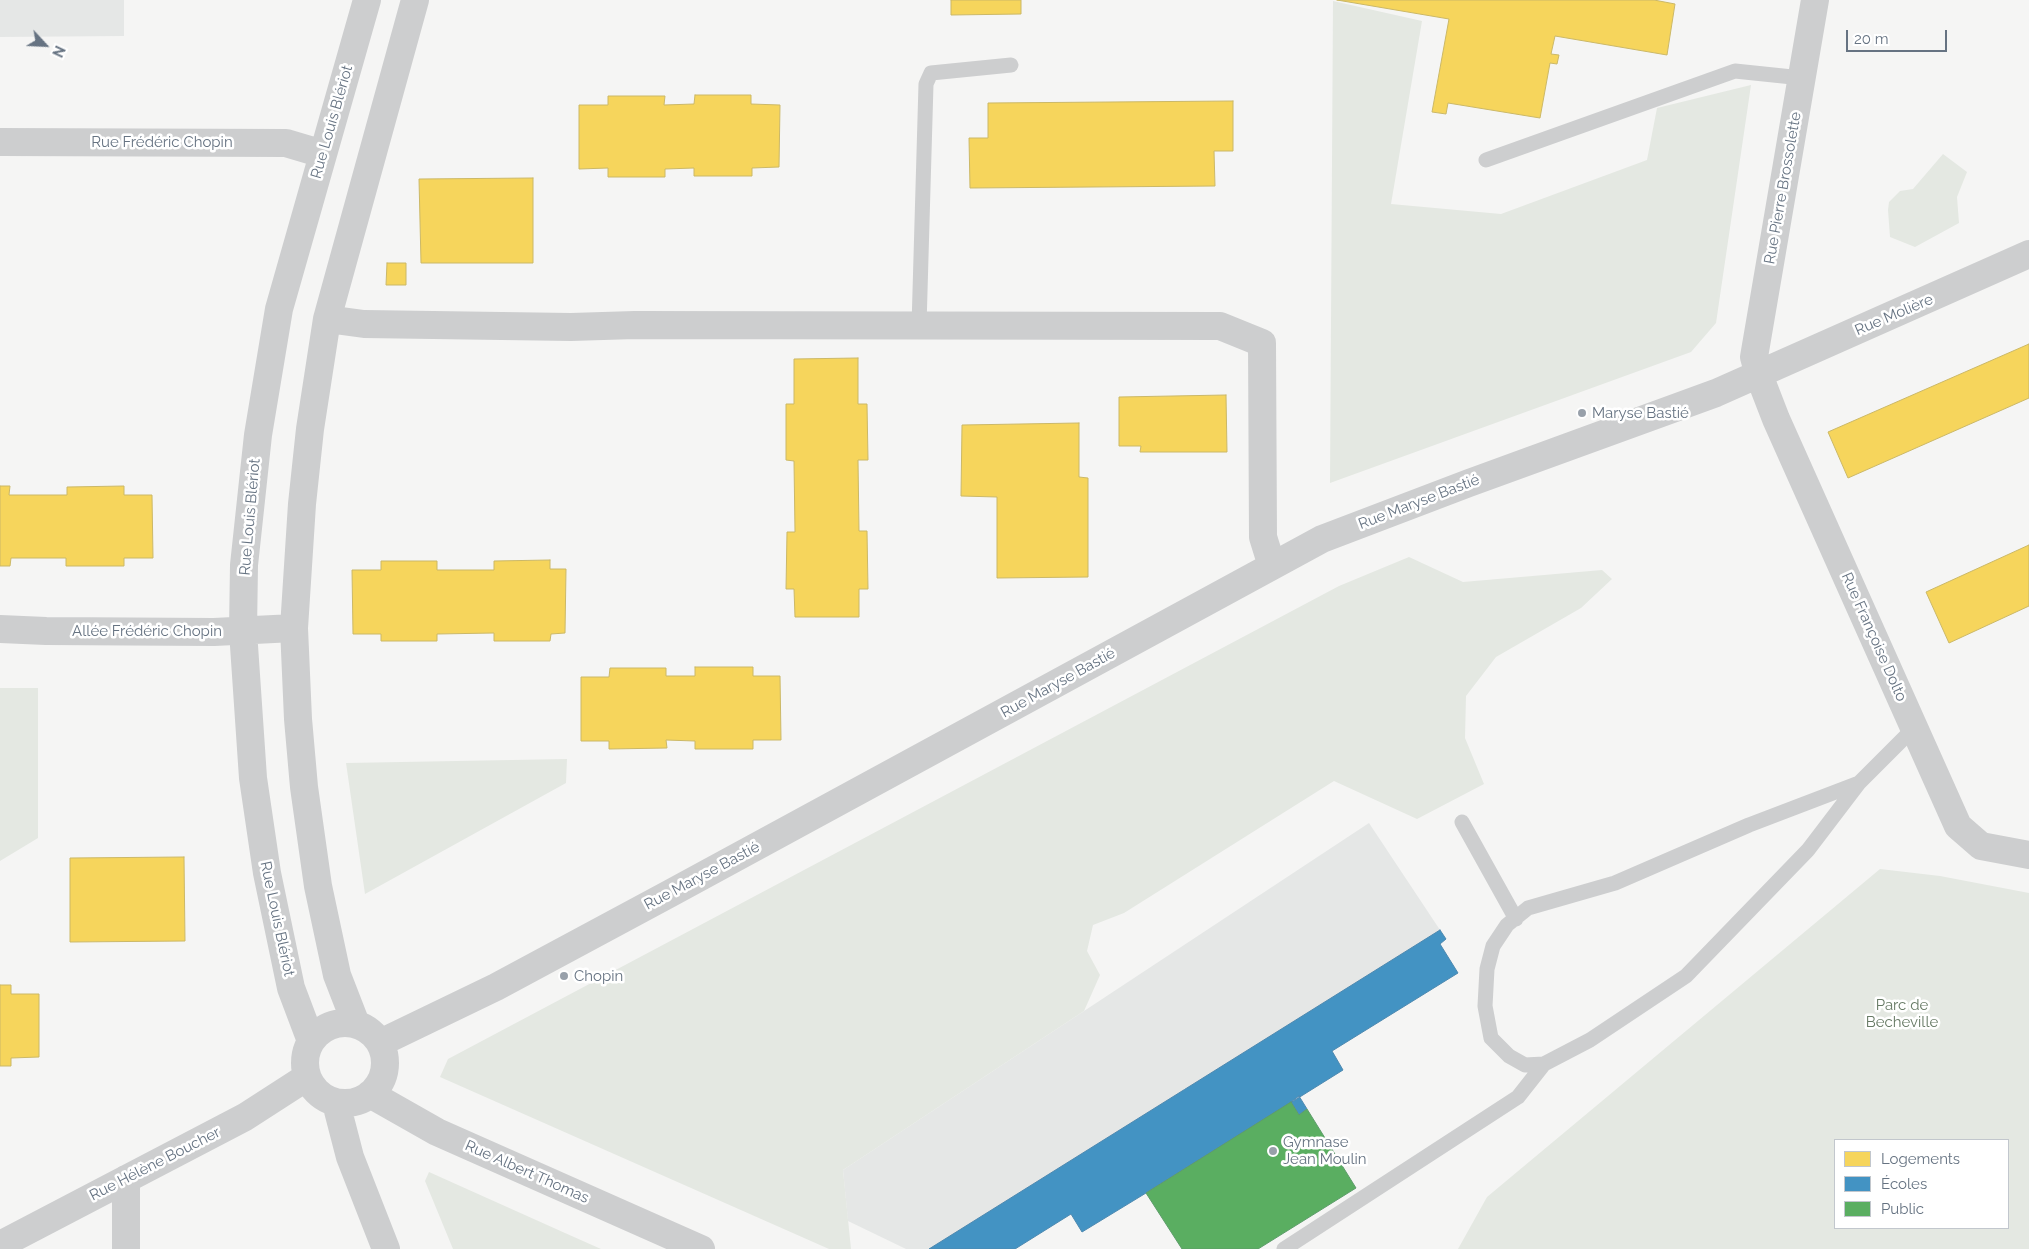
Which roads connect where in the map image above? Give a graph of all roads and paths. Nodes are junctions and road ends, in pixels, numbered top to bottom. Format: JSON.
{"nodes":[{"id":1,"x":367,"y":0,"type":"edge"},
{"id":2,"x":415,"y":0,"type":"edge"},
{"id":3,"x":1815,"y":0,"type":"edge"},
{"id":4,"x":1011,"y":65,"type":"dead end"},
{"id":5,"x":1802,"y":78,"type":"junction"},
{"id":6,"x":0,"y":142,"type":"edge"},
{"id":7,"x":324,"y":154,"type":"junction"},
{"id":8,"x":1486,"y":160,"type":"dead end"},
{"id":9,"x":2029,"y":254,"type":"edge"},
{"id":10,"x":327,"y":319,"type":"junction"},
{"id":11,"x":919,"y":326,"type":"junction"},
{"id":12,"x":1759,"y":376,"type":"junction"},
{"id":13,"x":1272,"y":566,"type":"junction"},
{"id":14,"x":294,"y":628,"type":"junction"},
{"id":15,"x":0,"y":629,"type":"edge"},
{"id":16,"x":243,"y":631,"type":"junction"},
{"id":17,"x":1914,"y":728,"type":"junction"},
{"id":18,"x":1859,"y":783,"type":"junction"},
{"id":19,"x":1462,"y":822,"type":"dead end"},
{"id":20,"x":2029,"y":855,"type":"edge"},
{"id":21,"x":1516,"y":918,"type":"junction"},
{"id":22,"x":356,"y":1024,"type":"junction"},
{"id":23,"x":311,"y":1041,"type":"junction"},
{"id":24,"x":380,"y":1043,"type":"junction"},
{"id":25,"x":1544,"y":1064,"type":"junction"},
{"id":26,"x":307,"y":1077,"type":"junction"},
{"id":27,"x":370,"y":1094,"type":"junction"},
{"id":28,"x":336,"y":1103,"type":"junction"},
{"id":29,"x":126,"y":1178,"type":"junction"},
{"id":30,"x":0,"y":1245,"type":"edge"},
{"id":31,"x":691,"y":1247,"type":"edge"},
{"id":32,"x":126,"y":1249,"type":"edge"},
{"id":33,"x":386,"y":1249,"type":"edge"},
{"id":34,"x":1284,"y":1249,"type":"edge"}],
"edges":[{"from":1,"to":7,"type":"street","name":"Rue Louis Blériot"},
{"from":2,"to":10,"type":"street"},
{"from":3,"to":5,"type":"street","name":"Rue Pierre Brossolette"},
{"from":4,"to":11,"type":"lane"},
{"from":5,"to":8,"type":"lane"},
{"from":5,"to":12,"type":"street","name":"Rue Pierre Brossolette"},
{"from":6,"to":7,"type":"street","name":"Rue Frédéric Chopin"},
{"from":7,"to":16,"type":"street","name":"Rue Louis Blériot"},
{"from":9,"to":12,"type":"street","name":"Rue Molière"},
{"from":10,"to":11,"type":"street"},
{"from":10,"to":14,"type":"street"},
{"from":11,"to":13,"type":"street"},
{"from":12,"to":13,"type":"street","name":"Rue Maryse Bastié"},
{"from":12,"to":17,"type":"street","name":"Rue Françoise Dolto"},
{"from":13,"to":24,"type":"street","name":"Rue Maryse Bastié"},
{"from":14,"to":16,"type":"street","name":"Allée Frédéric Chopin"},
{"from":14,"to":22,"type":"street"},
{"from":15,"to":16,"type":"street","name":"Allée Frédéric Chopin"},
{"from":16,"to":23,"type":"street","name":"Rue Louis Blériot"},
{"from":17,"to":18,"type":"lane"},
{"from":17,"to":20,"type":"street","name":"Rue Françoise Dolto"},
{"from":18,"to":21,"type":"lane"},
{"from":18,"to":25,"type":"lane"},
{"from":19,"to":21,"type":"lane"},
{"from":21,"to":25,"type":"lane"},
{"from":22,"to":23,"type":"street"},
{"from":22,"to":24,"type":"street"},
{"from":23,"to":26,"type":"street"},
{"from":24,"to":27,"type":"street"},
{"from":25,"to":34,"type":"lane"},
{"from":26,"to":28,"type":"street"},
{"from":26,"to":29,"type":"street","name":"Rue Hélène Boucher"},
{"from":27,"to":28,"type":"street"},
{"from":27,"to":31,"type":"street","name":"Rue Albert Thomas"},
{"from":28,"to":33,"type":"street"},
{"from":29,"to":30,"type":"street","name":"Rue Hélène Boucher"},
{"from":29,"to":32,"type":"street"}]}
